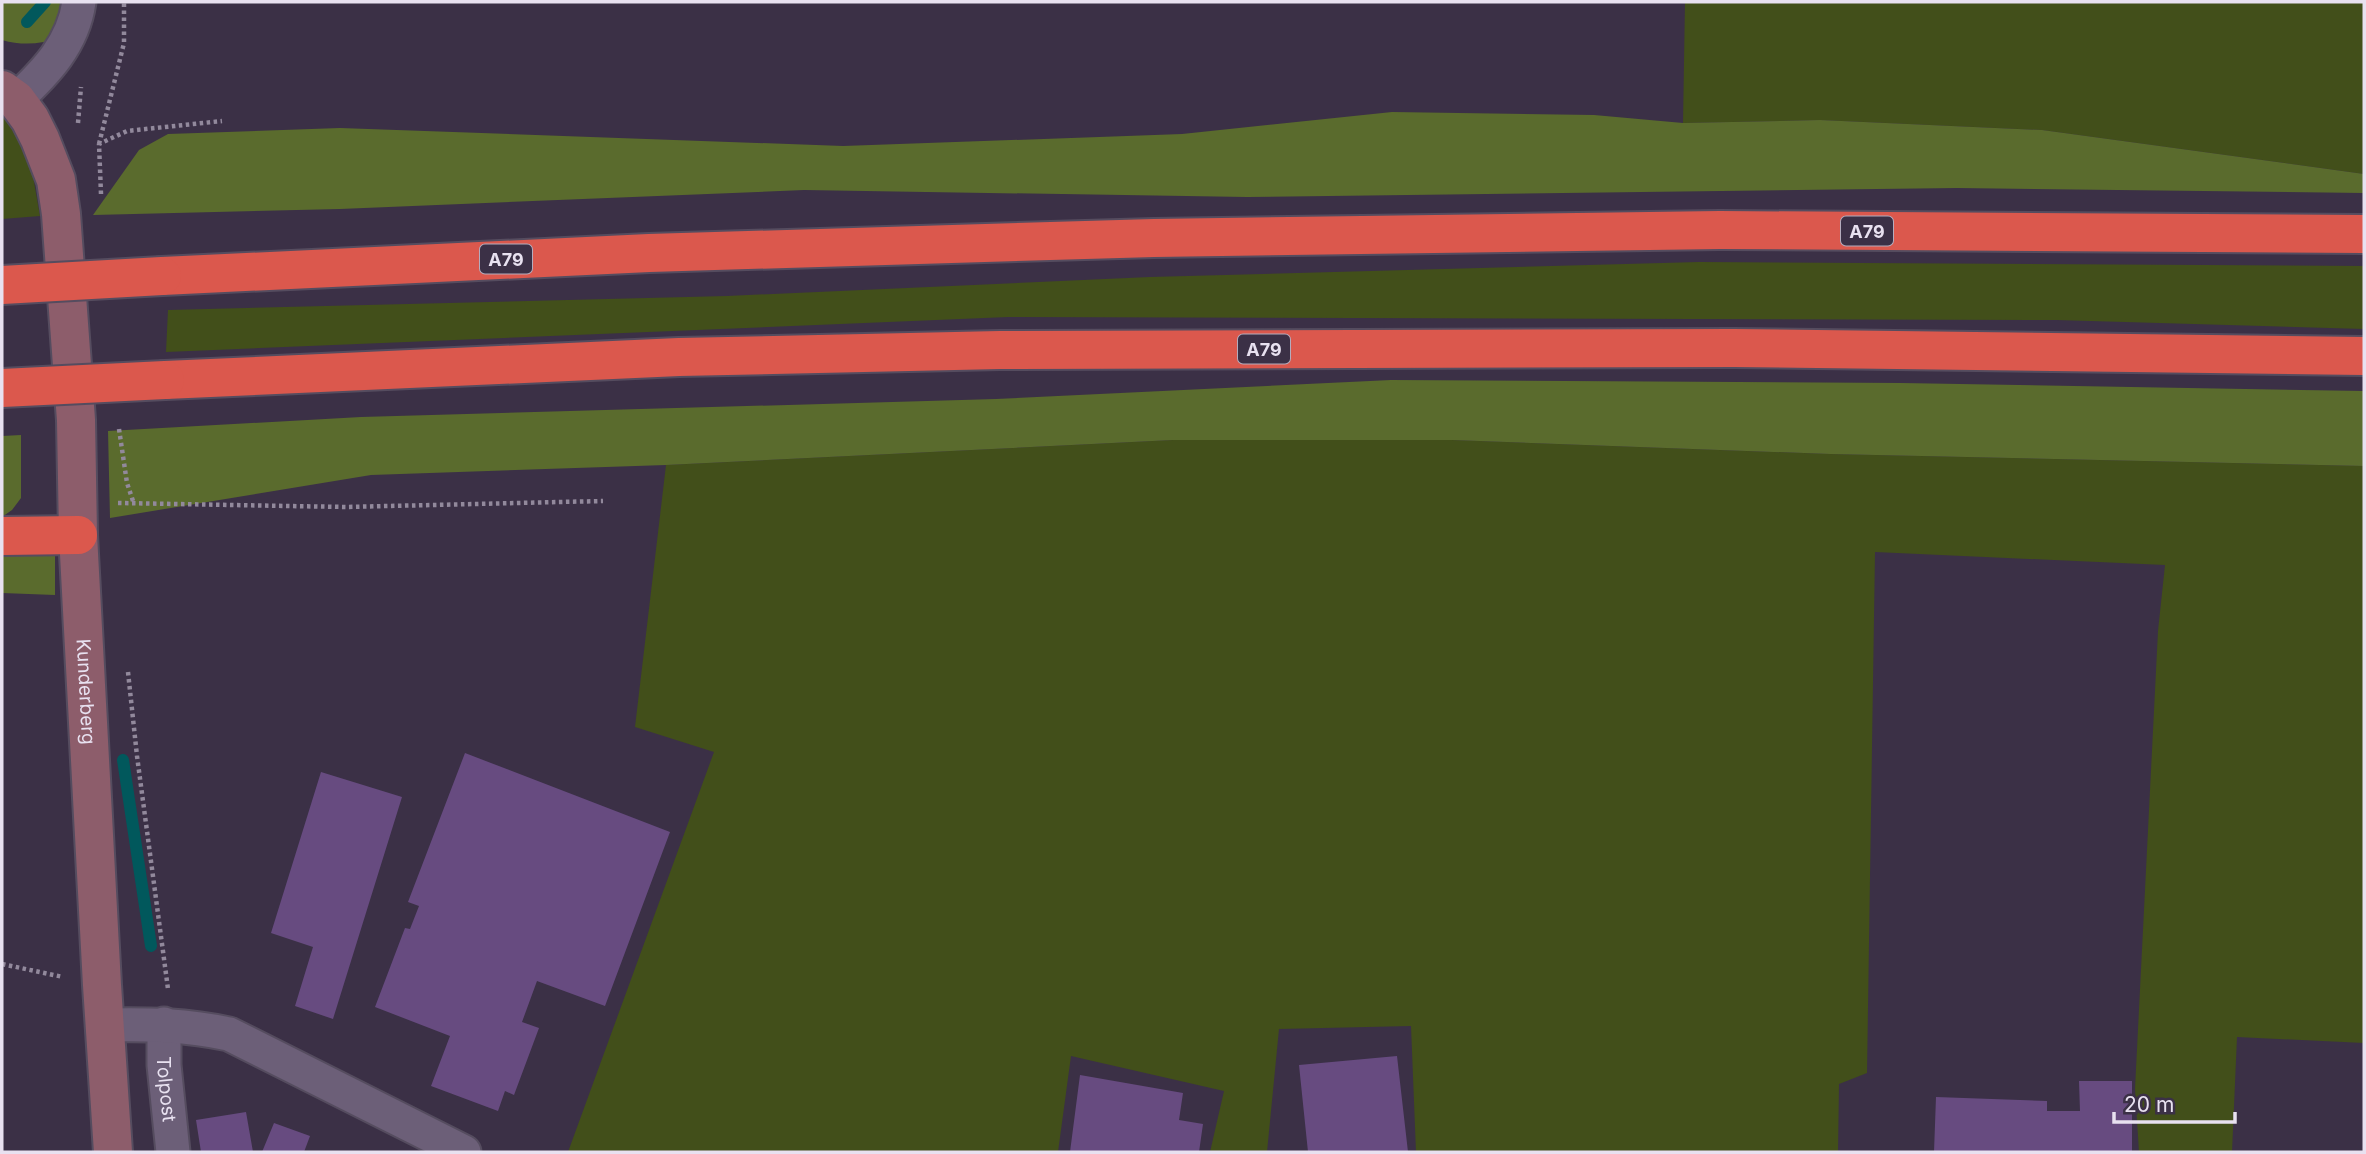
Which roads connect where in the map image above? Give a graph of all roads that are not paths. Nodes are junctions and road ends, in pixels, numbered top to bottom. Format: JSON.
{"nodes":[{"id":1,"x":79,"y":2,"type":"edge"},
{"id":2,"x":9,"y":95,"type":"edge"},
{"id":3,"x":2364,"y":234,"type":"edge"},
{"id":4,"x":2,"y":285,"type":"edge"},
{"id":5,"x":2364,"y":356,"type":"edge"},
{"id":6,"x":2,"y":388,"type":"edge"},
{"id":7,"x":77,"y":520,"type":"junction"},
{"id":8,"x":2,"y":536,"type":"edge"},
{"id":9,"x":164,"y":1024,"type":"junction"},
{"id":10,"x":105,"y":1025,"type":"junction"},
{"id":11,"x":113,"y":1152,"type":"edge"},
{"id":12,"x":173,"y":1152,"type":"edge"},
{"id":13,"x":464,"y":1152,"type":"edge"}],
"edges":[{"from":1,"to":2,"type":"street","name":"Kunderberg"},
{"from":2,"to":7,"type":"main road","name":"Kunderberg"},
{"from":3,"to":4,"type":"highway","number":"A79","bridge":true},
{"from":5,"to":6,"type":"highway","number":"A79","bridge":true},
{"from":7,"to":8,"type":"highway"},
{"from":7,"to":10,"type":"main road","name":"Kunderberg"},
{"from":9,"to":10,"type":"street"},
{"from":9,"to":12,"type":"street","name":"Tolpost"},
{"from":9,"to":13,"type":"street"},
{"from":10,"to":11,"type":"main road"}]}
